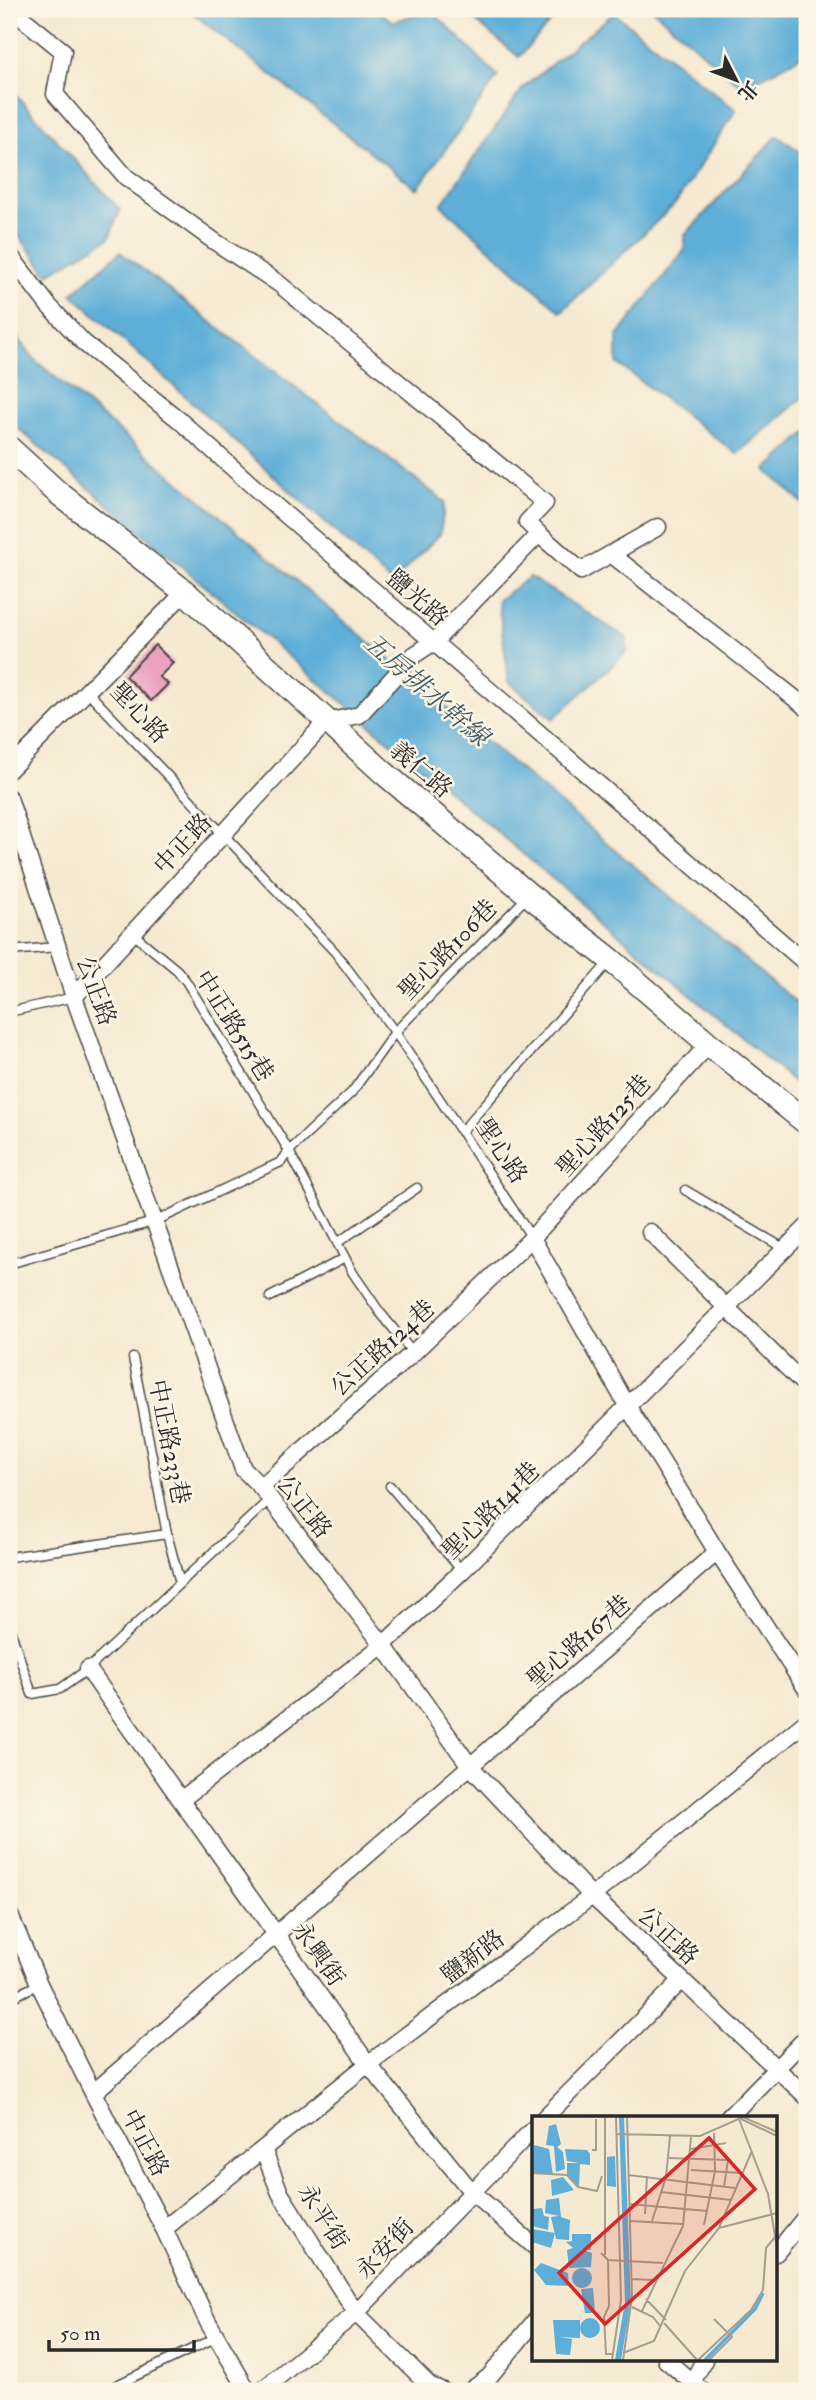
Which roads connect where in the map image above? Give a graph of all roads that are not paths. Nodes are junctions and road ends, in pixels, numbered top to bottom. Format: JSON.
{"nodes":[{"id":1,"x":11,"y":9,"type":"edge"},
{"id":2,"x":9,"y":254,"type":"edge"},
{"id":3,"x":9,"y":448,"type":"edge"},
{"id":4,"x":658,"y":527,"type":"dead end"},
{"id":5,"x":539,"y":534,"type":"junction"},
{"id":6,"x":611,"y":554,"type":"junction"},
{"id":7,"x":185,"y":593,"type":"junction"},
{"id":8,"x":434,"y":642,"type":"junction"},
{"id":9,"x":87,"y":691,"type":"junction"},
{"id":10,"x":807,"y":708,"type":"edge"},
{"id":11,"x":326,"y":722,"type":"junction"},
{"id":12,"x":9,"y":771,"type":"edge"},
{"id":13,"x":9,"y":798,"type":"edge"},
{"id":14,"x":222,"y":835,"type":"junction"},
{"id":15,"x":529,"y":895,"type":"junction"},
{"id":16,"x":132,"y":933,"type":"junction"},
{"id":17,"x":57,"y":947,"type":"junction"},
{"id":18,"x":9,"y":951,"type":"edge"},
{"id":19,"x":611,"y":960,"type":"junction"},
{"id":20,"x":807,"y":964,"type":"edge"},
{"id":21,"x":74,"y":997,"type":"junction"},
{"id":22,"x":9,"y":1012,"type":"edge"},
{"id":23,"x":395,"y":1032,"type":"junction"},
{"id":24,"x":709,"y":1044,"type":"junction"},
{"id":25,"x":807,"y":1123,"type":"edge"},
{"id":26,"x":461,"y":1132,"type":"junction"},
{"id":27,"x":289,"y":1151,"type":"junction"},
{"id":28,"x":417,"y":1188,"type":"dead end"},
{"id":29,"x":685,"y":1190,"type":"dead end"},
{"id":30,"x":156,"y":1222,"type":"junction"},
{"id":31,"x":807,"y":1227,"type":"edge"},
{"id":32,"x":650,"y":1232,"type":"dead end"},
{"id":33,"x":532,"y":1238,"type":"junction"},
{"id":34,"x":337,"y":1243,"type":"junction"},
{"id":35,"x":785,"y":1249,"type":"junction"},
{"id":36,"x":345,"y":1258,"type":"junction"},
{"id":37,"x":9,"y":1264,"type":"edge"},
{"id":38,"x":270,"y":1297,"type":"dead end"},
{"id":39,"x":726,"y":1308,"type":"junction"},
{"id":40,"x":413,"y":1353,"type":"junction"},
{"id":41,"x":134,"y":1358,"type":"dead end"},
{"id":42,"x":807,"y":1387,"type":"edge"},
{"id":43,"x":628,"y":1407,"type":"junction"},
{"id":44,"x":390,"y":1486,"type":"dead end"},
{"id":45,"x":265,"y":1494,"type":"junction"},
{"id":46,"x":167,"y":1534,"type":"junction"},
{"id":47,"x":717,"y":1552,"type":"junction"},
{"id":48,"x":9,"y":1557,"type":"edge"},
{"id":49,"x":462,"y":1571,"type":"junction"},
{"id":50,"x":180,"y":1583,"type":"junction"},
{"id":51,"x":9,"y":1626,"type":"edge"},
{"id":52,"x":383,"y":1646,"type":"junction"},
{"id":53,"x":88,"y":1669,"type":"junction"},
{"id":54,"x":807,"y":1690,"type":"edge"},
{"id":55,"x":807,"y":1721,"type":"edge"},
{"id":56,"x":470,"y":1766,"type":"junction"},
{"id":57,"x":182,"y":1799,"type":"junction"},
{"id":58,"x":592,"y":1896,"type":"junction"},
{"id":59,"x":9,"y":1913,"type":"edge"},
{"id":60,"x":275,"y":1933,"type":"junction"},
{"id":61,"x":682,"y":1980,"type":"junction"},
{"id":62,"x":39,"y":1984,"type":"junction"},
{"id":63,"x":9,"y":1999,"type":"edge"},
{"id":64,"x":807,"y":2037,"type":"edge"},
{"id":65,"x":368,"y":2064,"type":"junction"},
{"id":66,"x":777,"y":2068,"type":"junction"},
{"id":67,"x":93,"y":2092,"type":"junction"},
{"id":68,"x":807,"y":2096,"type":"edge"},
{"id":69,"x":546,"y":2116,"type":"edge"},
{"id":70,"x":730,"y":2116,"type":"edge"},
{"id":71,"x":532,"y":2130,"type":"edge"},
{"id":72,"x":263,"y":2149,"type":"junction"},
{"id":73,"x":471,"y":2191,"type":"junction"},
{"id":74,"x":807,"y":2215,"type":"edge"},
{"id":75,"x":164,"y":2229,"type":"junction"},
{"id":76,"x":532,"y":2244,"type":"edge"},
{"id":77,"x":778,"y":2251,"type":"edge"},
{"id":78,"x":356,"y":2313,"type":"junction"},
{"id":79,"x":532,"y":2324,"type":"edge"},
{"id":80,"x":217,"y":2337,"type":"junction"},
{"id":81,"x":668,"y":2362,"type":"edge"},
{"id":82,"x":703,"y":2362,"type":"edge"},
{"id":83,"x":694,"y":2388,"type":"edge"},
{"id":84,"x":104,"y":2391,"type":"edge"},
{"id":85,"x":248,"y":2391,"type":"edge"},
{"id":86,"x":261,"y":2391,"type":"edge"},
{"id":87,"x":443,"y":2391,"type":"edge"},
{"id":88,"x":470,"y":2391,"type":"edge"}],
"edges":[{"from":1,"to":5,"type":"street"},
{"from":2,"to":8,"type":"street","name":"鹽光路"},
{"from":3,"to":7,"type":"street","name":"義仁路"},
{"from":4,"to":6,"type":"street"},
{"from":5,"to":6,"type":"street"},
{"from":5,"to":8,"type":"street"},
{"from":6,"to":10,"type":"street"},
{"from":7,"to":9,"type":"street"},
{"from":7,"to":11,"type":"street","name":"義仁路"},
{"from":8,"to":11,"type":"street"},
{"from":8,"to":20,"type":"street","name":"鹽光路"},
{"from":9,"to":12,"type":"street"},
{"from":9,"to":14,"type":"lane","name":"聖心路"},
{"from":11,"to":14,"type":"street","name":"中正路"},
{"from":11,"to":15,"type":"street","name":"義仁路"},
{"from":13,"to":17,"type":"street","name":"公正路"},
{"from":14,"to":16,"type":"street","name":"中正路"},
{"from":14,"to":23,"type":"lane","name":"聖心路"},
{"from":15,"to":19,"type":"street","name":"義仁路"},
{"from":15,"to":23,"type":"lane","name":"聖心路106巷"},
{"from":16,"to":21,"type":"street","name":"中正路"},
{"from":16,"to":27,"type":"lane","name":"中正路515巷"},
{"from":17,"to":18,"type":"lane"},
{"from":17,"to":21,"type":"street","name":"公正路"},
{"from":19,"to":24,"type":"street","name":"義仁路"},
{"from":19,"to":26,"type":"lane"},
{"from":21,"to":22,"type":"lane"},
{"from":21,"to":30,"type":"street","name":"公正路"},
{"from":23,"to":26,"type":"lane","name":"聖心路"},
{"from":23,"to":27,"type":"lane","name":"聖心路106巷"},
{"from":24,"to":25,"type":"street","name":"義仁路"},
{"from":24,"to":33,"type":"street","name":"聖心路125巷"},
{"from":26,"to":33,"type":"lane","name":"聖心路"},
{"from":27,"to":30,"type":"lane","name":"聖心路106巷"},
{"from":27,"to":34,"type":"lane","name":"中正路515巷"},
{"from":28,"to":34,"type":"lane"},
{"from":29,"to":35,"type":"lane"},
{"from":30,"to":37,"type":"lane","name":"聖心路106巷"},
{"from":30,"to":45,"type":"street","name":"公正路"},
{"from":31,"to":35,"type":"street","name":"聖心路141巷"},
{"from":32,"to":39,"type":"street"},
{"from":33,"to":40,"type":"street","name":"公正路124巷"},
{"from":33,"to":43,"type":"street","name":"聖心路"},
{"from":34,"to":36,"type":"lane","name":"中正路515巷"},
{"from":35,"to":39,"type":"street","name":"聖心路141巷"},
{"from":36,"to":38,"type":"lane"},
{"from":36,"to":40,"type":"lane","name":"中正路515巷"},
{"from":39,"to":42,"type":"street"},
{"from":39,"to":43,"type":"street","name":"聖心路141巷"},
{"from":40,"to":45,"type":"street","name":"公正路124巷"},
{"from":41,"to":46,"type":"lane","name":"中正路233巷"},
{"from":43,"to":47,"type":"street","name":"聖心路"},
{"from":43,"to":49,"type":"street","name":"聖心路141巷"},
{"from":44,"to":49,"type":"lane"},
{"from":45,"to":50,"type":"lane"},
{"from":45,"to":52,"type":"street","name":"公正路"},
{"from":46,"to":48,"type":"lane","name":"中正路233巷"},
{"from":46,"to":50,"type":"lane","name":"中正路233巷"},
{"from":47,"to":54,"type":"street","name":"聖心路"},
{"from":47,"to":56,"type":"street","name":"聖心路167巷"},
{"from":49,"to":52,"type":"street","name":"聖心路141巷"},
{"from":50,"to":53,"type":"lane"},
{"from":51,"to":53,"type":"lane"},
{"from":52,"to":56,"type":"street","name":"公正路"},
{"from":52,"to":57,"type":"street","name":"聖心路141巷"},
{"from":53,"to":57,"type":"street","name":"永興街"},
{"from":55,"to":58,"type":"street","name":"鹽新路"},
{"from":56,"to":58,"type":"street","name":"公正路"},
{"from":56,"to":60,"type":"street","name":"聖心路167巷"},
{"from":57,"to":60,"type":"street","name":"永興街"},
{"from":58,"to":61,"type":"street","name":"公正路"},
{"from":58,"to":65,"type":"street","name":"鹽新路"},
{"from":59,"to":62,"type":"street","name":"中正路"},
{"from":60,"to":65,"type":"street","name":"永興街"},
{"from":60,"to":67,"type":"street","name":"聖心路167巷"},
{"from":61,"to":66,"type":"street","name":"公正路"},
{"from":61,"to":69,"type":"street"},
{"from":62,"to":63,"type":"lane"},
{"from":62,"to":67,"type":"street","name":"中正路"},
{"from":64,"to":66,"type":"street"},
{"from":65,"to":72,"type":"street","name":"鹽新路"},
{"from":65,"to":73,"type":"street","name":"永興街"},
{"from":66,"to":68,"type":"street","name":"公正路"},
{"from":66,"to":70,"type":"street"},
{"from":67,"to":75,"type":"street","name":"中正路"},
{"from":71,"to":73,"type":"street","name":"永安街"},
{"from":72,"to":75,"type":"street","name":"鹽新路"},
{"from":72,"to":78,"type":"street","name":"永平街"},
{"from":73,"to":76,"type":"street","name":"永興街"},
{"from":73,"to":78,"type":"street","name":"永安街"},
{"from":74,"to":77,"type":"street"},
{"from":75,"to":80,"type":"street","name":"中正路"},
{"from":78,"to":86,"type":"street","name":"永安街"},
{"from":78,"to":87,"type":"street","name":"永平街"},
{"from":79,"to":88,"type":"street"},
{"from":80,"to":84,"type":"lane"},
{"from":80,"to":85,"type":"street","name":"中正路"},
{"from":81,"to":83,"type":"street"},
{"from":82,"to":83,"type":"street"}]}
